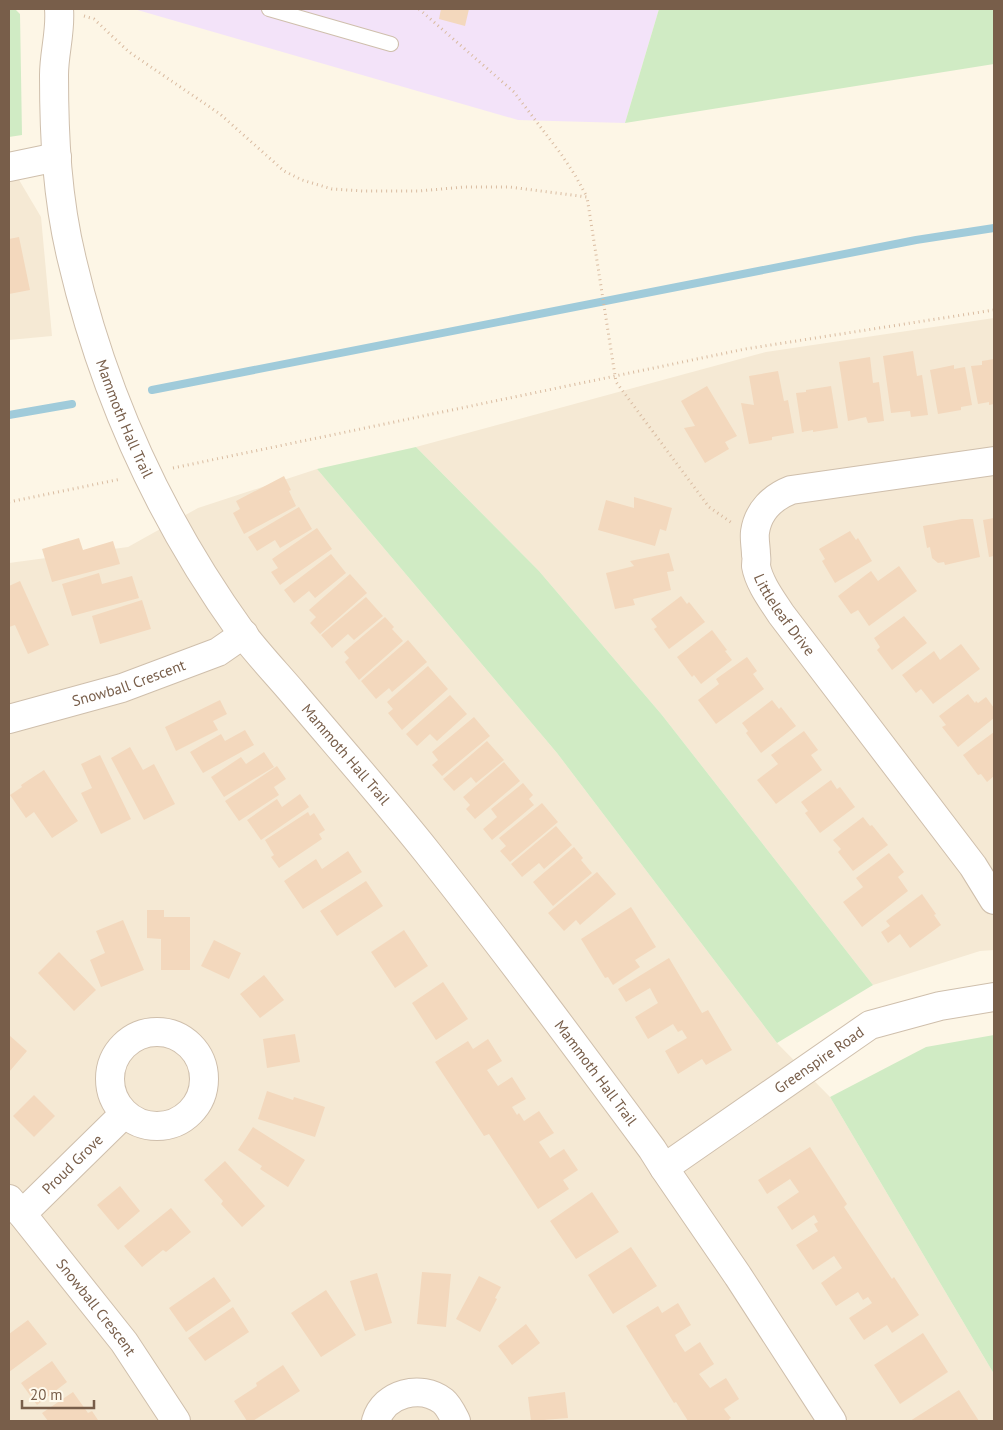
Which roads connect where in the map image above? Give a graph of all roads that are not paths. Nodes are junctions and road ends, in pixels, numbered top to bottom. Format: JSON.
{"nodes":[{"id":1,"x":269,"y":9,"type":"edge"},
{"id":2,"x":68,"y":11,"type":"edge"},
{"id":3,"x":391,"y":44,"type":"dead end"},
{"id":4,"x":58,"y":157,"type":"junction"},
{"id":5,"x":9,"y":167,"type":"edge"},
{"id":6,"x":994,"y":462,"type":"edge"},
{"id":7,"x":244,"y":634,"type":"junction"},
{"id":8,"x":9,"y":718,"type":"edge"},
{"id":9,"x":994,"y":900,"type":"edge"},
{"id":10,"x":994,"y":997,"type":"edge"},
{"id":11,"x":124,"y":1114,"type":"dead end"},
{"id":12,"x":664,"y":1168,"type":"junction"},
{"id":13,"x":16,"y":1207,"type":"edge"},
{"id":14,"x":176,"y":1421,"type":"edge"},
{"id":15,"x":376,"y":1421,"type":"edge"},
{"id":16,"x":456,"y":1421,"type":"edge"},
{"id":17,"x":832,"y":1421,"type":"edge"}],
"edges":[{"from":1,"to":3,"type":"lane"},
{"from":2,"to":4,"type":"street","name":"Mammoth Hall Trail"},
{"from":4,"to":5,"type":"street"},
{"from":4,"to":7,"type":"street","name":"Mammoth Hall Trail"},
{"from":6,"to":9,"type":"street","name":"Littleleaf Drive"},
{"from":7,"to":8,"type":"street","name":"Snowball Crescent"},
{"from":7,"to":12,"type":"street","name":"Mammoth Hall Trail"},
{"from":10,"to":12,"type":"street","name":"Greenspire Road"},
{"from":11,"to":13,"type":"street","name":"Proud Grove"},
{"from":12,"to":17,"type":"street","name":"Mammoth Hall Trail"},
{"from":13,"to":14,"type":"street","name":"Snowball Crescent"},
{"from":15,"to":16,"type":"street"}]}
